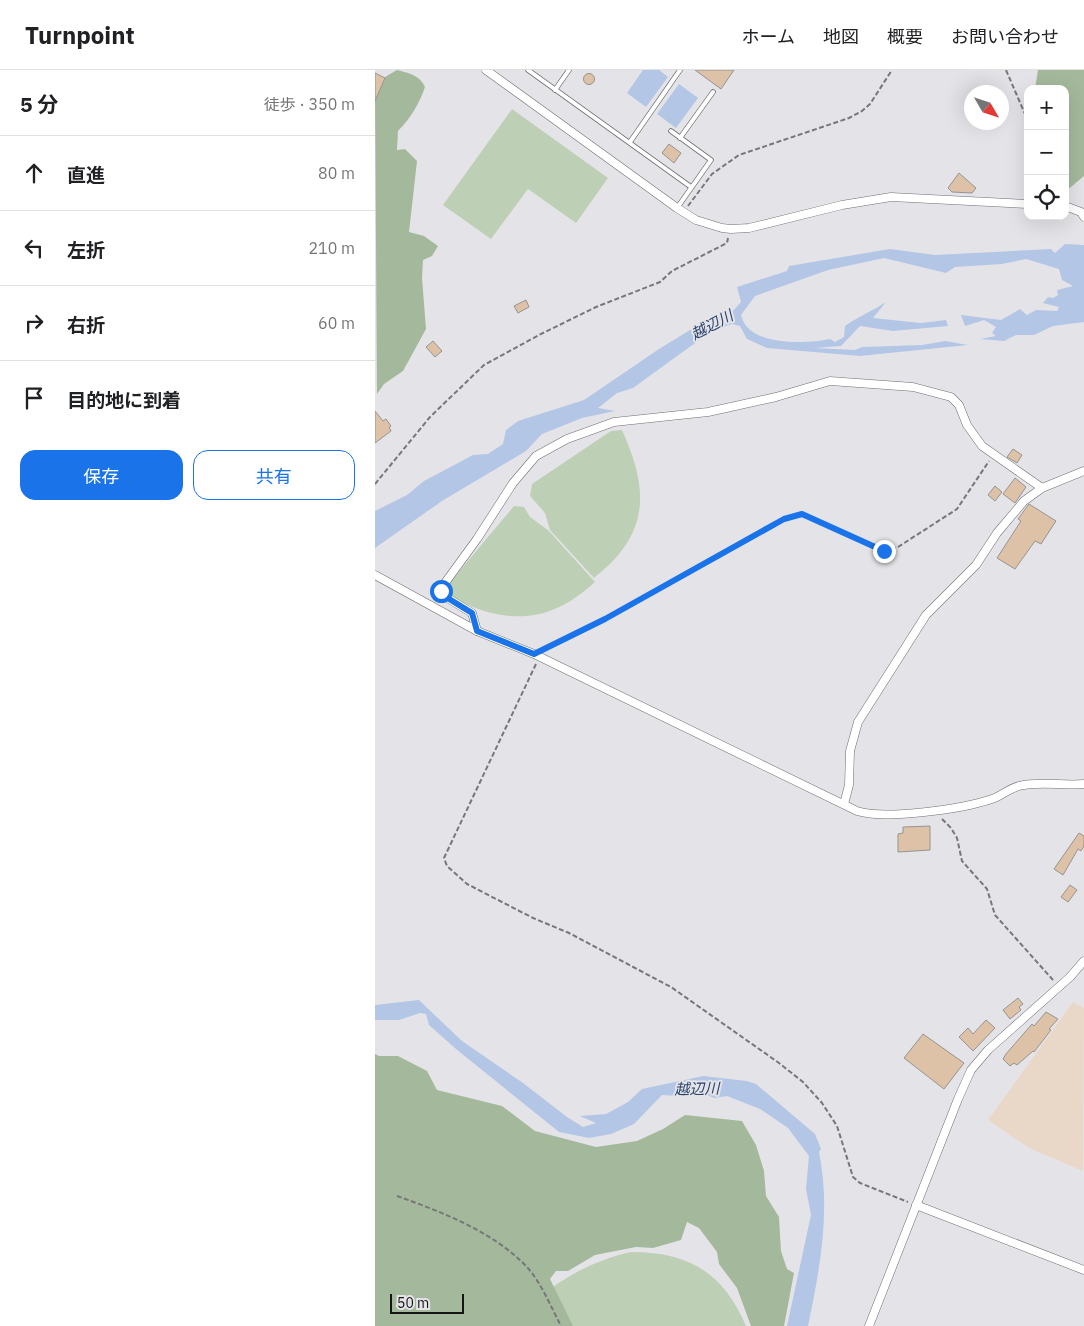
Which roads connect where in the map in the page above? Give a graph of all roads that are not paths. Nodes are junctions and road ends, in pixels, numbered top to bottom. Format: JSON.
{"nodes":[{"id":1,"x":528,"y":70,"type":"edge"},
{"id":2,"x":569,"y":70,"type":"edge"},
{"id":3,"x":680,"y":70,"type":"edge"},
{"id":4,"x":491,"y":72,"type":"edge"},
{"id":5,"x":555,"y":90,"type":"junction"},
{"id":6,"x":713,"y":92,"type":"dead end"},
{"id":7,"x":671,"y":131,"type":"dead end"},
{"id":8,"x":680,"y":138,"type":"junction"},
{"id":9,"x":630,"y":142,"type":"junction"},
{"id":10,"x":691,"y":187,"type":"junction"},
{"id":11,"x":1024,"y":204,"type":"edge"},
{"id":12,"x":1069,"y":208,"type":"edge"},
{"id":13,"x":680,"y":210,"type":"junction"},
{"id":14,"x":1084,"y":217,"type":"edge"},
{"id":15,"x":1084,"y":471,"type":"edge"},
{"id":16,"x":1042,"y":488,"type":"junction"},
{"id":17,"x":375,"y":575,"type":"edge"},
{"id":18,"x":477,"y":631,"type":"junction"},
{"id":19,"x":1084,"y":784,"type":"edge"},
{"id":20,"x":844,"y":804,"type":"junction"},
{"id":21,"x":1084,"y":961,"type":"edge"},
{"id":22,"x":916,"y":1205,"type":"junction"},
{"id":23,"x":1084,"y":1270,"type":"edge"},
{"id":24,"x":869,"y":1326,"type":"edge"}],
"edges":[{"from":1,"to":5,"type":"lane"},
{"from":2,"to":5,"type":"lane"},
{"from":3,"to":9,"type":"lane"},
{"from":4,"to":13,"type":"street"},
{"from":5,"to":9,"type":"lane"},
{"from":6,"to":8,"type":"lane"},
{"from":7,"to":8,"type":"lane"},
{"from":8,"to":10,"type":"lane"},
{"from":9,"to":10,"type":"lane"},
{"from":10,"to":13,"type":"lane"},
{"from":11,"to":13,"type":"street"},
{"from":12,"to":14,"type":"street"},
{"from":15,"to":16,"type":"street"},
{"from":16,"to":18,"type":"street"},
{"from":16,"to":20,"type":"street"},
{"from":17,"to":18,"type":"street"},
{"from":18,"to":20,"type":"street"},
{"from":19,"to":20,"type":"street"},
{"from":21,"to":22,"type":"street"},
{"from":22,"to":23,"type":"street"},
{"from":22,"to":24,"type":"street"}]}
